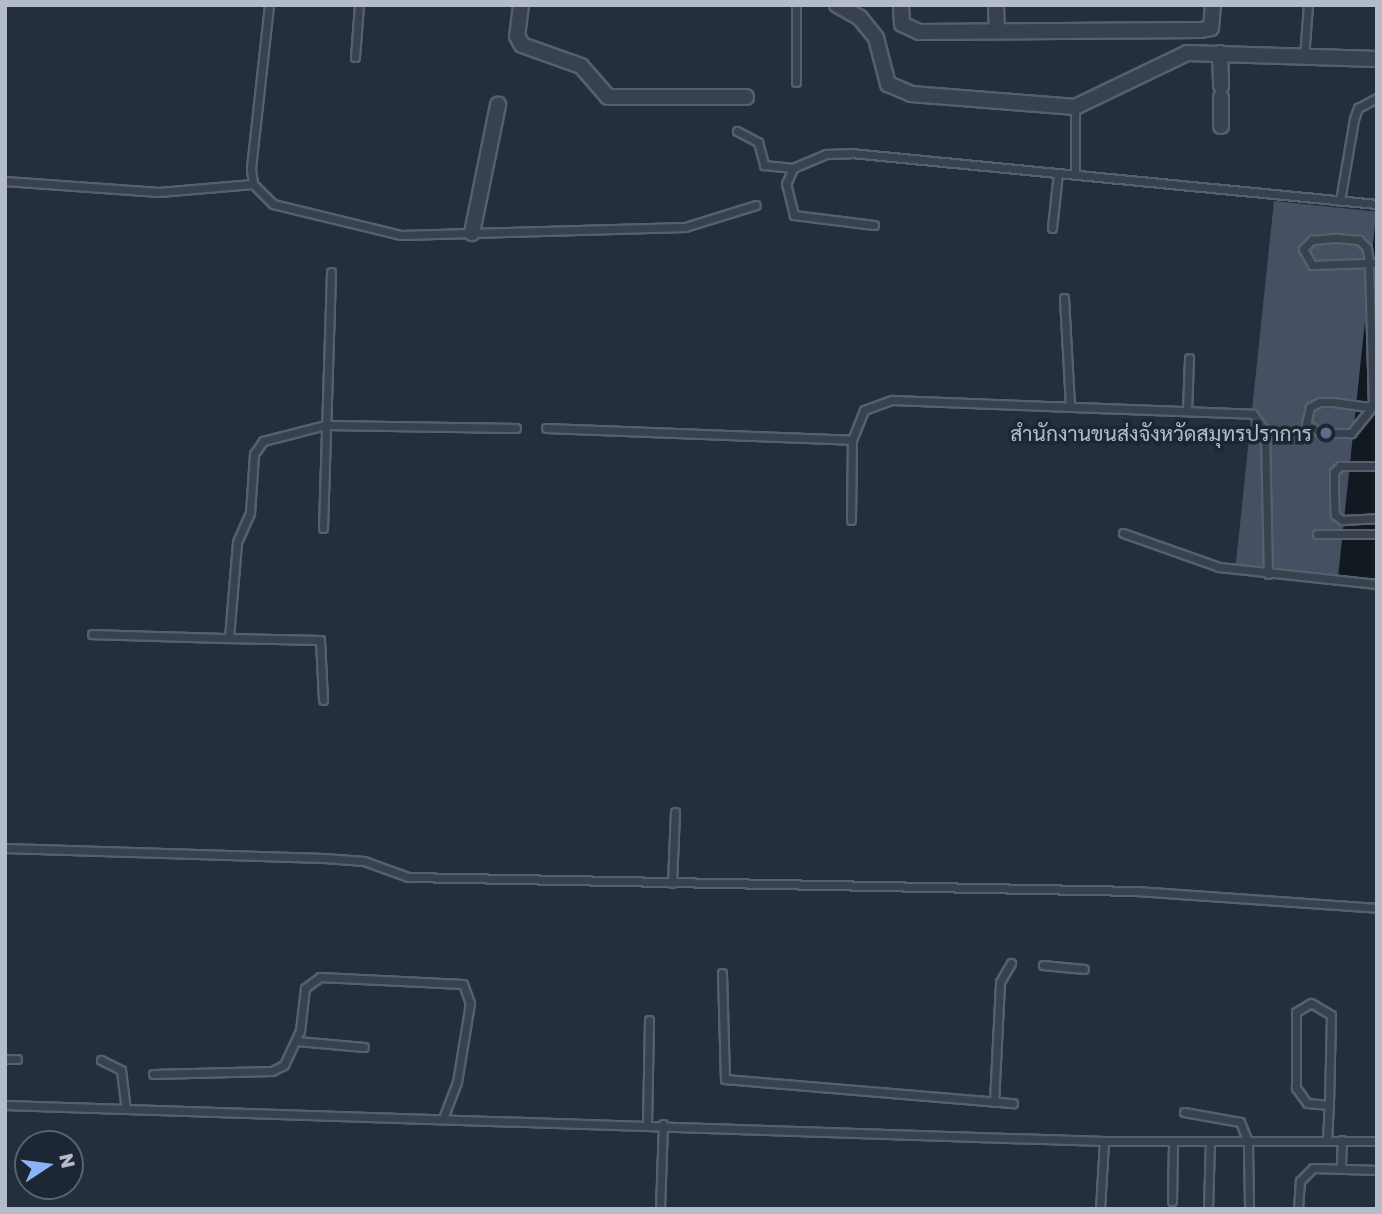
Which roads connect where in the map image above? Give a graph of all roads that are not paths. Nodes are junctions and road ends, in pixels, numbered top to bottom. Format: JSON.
{"nodes":[{"id":1,"x":269,"y":5,"type":"edge"},
{"id":2,"x":359,"y":5,"type":"edge"},
{"id":3,"x":521,"y":5,"type":"edge"},
{"id":4,"x":796,"y":5,"type":"edge"},
{"id":5,"x":837,"y":5,"type":"edge"},
{"id":6,"x":901,"y":5,"type":"edge"},
{"id":7,"x":996,"y":5,"type":"edge"},
{"id":8,"x":1213,"y":5,"type":"edge"},
{"id":9,"x":1308,"y":5,"type":"edge"},
{"id":10,"x":997,"y":30,"type":"junction"},
{"id":11,"x":1220,"y":53,"type":"junction"},
{"id":12,"x":355,"y":57,"type":"dead end"},
{"id":13,"x":1304,"y":57,"type":"junction"},
{"id":14,"x":1377,"y":59,"type":"edge"},
{"id":15,"x":796,"y":82,"type":"dead end"},
{"id":16,"x":746,"y":97,"type":"dead end"},
{"id":17,"x":1377,"y":98,"type":"edge"},
{"id":18,"x":498,"y":105,"type":"dead end"},
{"id":19,"x":1075,"y":107,"type":"junction"},
{"id":20,"x":1221,"y":126,"type":"dead end"},
{"id":21,"x":737,"y":131,"type":"dead end"},
{"id":22,"x":793,"y":168,"type":"junction"},
{"id":23,"x":1058,"y":173,"type":"junction"},
{"id":24,"x":1075,"y":176,"type":"junction"},
{"id":25,"x":5,"y":181,"type":"edge"},
{"id":26,"x":253,"y":184,"type":"junction"},
{"id":27,"x":1340,"y":201,"type":"junction"},
{"id":28,"x":1377,"y":204,"type":"edge"},
{"id":29,"x":756,"y":205,"type":"dead end"},
{"id":30,"x":874,"y":225,"type":"dead end"},
{"id":31,"x":1052,"y":228,"type":"dead end"},
{"id":32,"x":472,"y":233,"type":"junction"},
{"id":33,"x":1373,"y":263,"type":"edge"},
{"id":34,"x":331,"y":272,"type":"dead end"},
{"id":35,"x":1064,"y":298,"type":"dead end"},
{"id":36,"x":1189,"y":358,"type":"dead end"},
{"id":37,"x":1070,"y":406,"type":"junction"},
{"id":38,"x":1375,"y":406,"type":"edge"},
{"id":39,"x":1187,"y":411,"type":"junction"},
{"id":40,"x":326,"y":425,"type":"junction"},
{"id":41,"x":516,"y":428,"type":"dead end"},
{"id":42,"x":546,"y":428,"type":"dead end"},
{"id":43,"x":852,"y":440,"type":"junction"},
{"id":44,"x":1377,"y":466,"type":"edge"},
{"id":45,"x":1377,"y":518,"type":"edge"},
{"id":46,"x":851,"y":520,"type":"dead end"},
{"id":47,"x":323,"y":528,"type":"dead end"},
{"id":48,"x":1123,"y":533,"type":"dead end"},
{"id":49,"x":1317,"y":534,"type":"dead end"},
{"id":50,"x":1377,"y":534,"type":"edge"},
{"id":51,"x":1268,"y":574,"type":"junction"},
{"id":52,"x":1377,"y":584,"type":"edge"},
{"id":53,"x":92,"y":634,"type":"dead end"},
{"id":54,"x":229,"y":638,"type":"junction"},
{"id":55,"x":323,"y":700,"type":"dead end"},
{"id":56,"x":675,"y":812,"type":"dead end"},
{"id":57,"x":5,"y":848,"type":"edge"},
{"id":58,"x":672,"y":883,"type":"junction"},
{"id":59,"x":1377,"y":908,"type":"edge"},
{"id":60,"x":1011,"y":963,"type":"dead end"},
{"id":61,"x":1043,"y":965,"type":"dead end"},
{"id":62,"x":1084,"y":969,"type":"dead end"},
{"id":63,"x":723,"y":973,"type":"dead end"},
{"id":64,"x":649,"y":1020,"type":"dead end"},
{"id":65,"x":297,"y":1041,"type":"junction"},
{"id":66,"x":364,"y":1047,"type":"dead end"},
{"id":67,"x":5,"y":1059,"type":"edge"},
{"id":68,"x":17,"y":1059,"type":"dead end"},
{"id":69,"x":101,"y":1060,"type":"dead end"},
{"id":70,"x":153,"y":1074,"type":"dead end"},
{"id":71,"x":994,"y":1102,"type":"junction"},
{"id":72,"x":1013,"y":1103,"type":"dead end"},
{"id":73,"x":5,"y":1105,"type":"edge"},
{"id":74,"x":1329,"y":1105,"type":"junction"},
{"id":75,"x":126,"y":1108,"type":"junction"},
{"id":76,"x":1184,"y":1112,"type":"dead end"},
{"id":77,"x":443,"y":1118,"type":"junction"},
{"id":78,"x":647,"y":1124,"type":"junction"},
{"id":79,"x":663,"y":1124,"type":"junction"},
{"id":80,"x":1327,"y":1140,"type":"junction"},
{"id":81,"x":1342,"y":1140,"type":"junction"},
{"id":82,"x":1377,"y":1141,"type":"edge"},
{"id":83,"x":1104,"y":1142,"type":"junction"},
{"id":84,"x":1173,"y":1142,"type":"junction"},
{"id":85,"x":1248,"y":1142,"type":"junction"},
{"id":86,"x":1210,"y":1143,"type":"junction"},
{"id":87,"x":1341,"y":1165,"type":"junction"},
{"id":88,"x":1377,"y":1170,"type":"edge"},
{"id":89,"x":1172,"y":1201,"type":"dead end"},
{"id":90,"x":660,"y":1209,"type":"edge"},
{"id":91,"x":1100,"y":1209,"type":"edge"},
{"id":92,"x":1208,"y":1209,"type":"edge"},
{"id":93,"x":1249,"y":1209,"type":"edge"},
{"id":94,"x":1298,"y":1209,"type":"edge"}],
"edges":[{"from":1,"to":26,"type":"lane"},
{"from":2,"to":12,"type":"lane"},
{"from":3,"to":16,"type":"street"},
{"from":4,"to":15,"type":"lane"},
{"from":5,"to":19,"type":"street"},
{"from":6,"to":10,"type":"street"},
{"from":7,"to":10,"type":"street"},
{"from":8,"to":10,"type":"street"},
{"from":9,"to":13,"type":"lane"},
{"from":11,"to":13,"type":"street"},
{"from":11,"to":19,"type":"street"},
{"from":11,"to":20,"type":"street"},
{"from":13,"to":14,"type":"street"},
{"from":17,"to":27,"type":"lane"},
{"from":18,"to":32,"type":"street"},
{"from":19,"to":24,"type":"lane"},
{"from":21,"to":22,"type":"lane"},
{"from":22,"to":23,"type":"lane"},
{"from":22,"to":30,"type":"lane"},
{"from":23,"to":24,"type":"lane"},
{"from":23,"to":31,"type":"lane"},
{"from":24,"to":27,"type":"lane"},
{"from":25,"to":26,"type":"lane"},
{"from":26,"to":32,"type":"lane"},
{"from":27,"to":28,"type":"lane"},
{"from":29,"to":32,"type":"lane"},
{"from":33,"to":33,"type":"lane"},
{"from":33,"to":38,"type":"lane"},
{"from":34,"to":40,"type":"lane"},
{"from":35,"to":37,"type":"lane"},
{"from":36,"to":39,"type":"lane"},
{"from":37,"to":39,"type":"lane"},
{"from":37,"to":43,"type":"lane"},
{"from":38,"to":38,"type":"lane"},
{"from":39,"to":51,"type":"lane"},
{"from":40,"to":41,"type":"lane"},
{"from":40,"to":47,"type":"lane"},
{"from":40,"to":54,"type":"lane"},
{"from":42,"to":43,"type":"lane"},
{"from":43,"to":46,"type":"lane"},
{"from":44,"to":45,"type":"lane"},
{"from":48,"to":51,"type":"lane"},
{"from":49,"to":50,"type":"lane"},
{"from":51,"to":52,"type":"lane"},
{"from":53,"to":54,"type":"lane"},
{"from":54,"to":55,"type":"lane"},
{"from":56,"to":58,"type":"lane"},
{"from":57,"to":58,"type":"lane"},
{"from":58,"to":59,"type":"lane"},
{"from":60,"to":71,"type":"lane"},
{"from":61,"to":62,"type":"lane"},
{"from":63,"to":71,"type":"lane"},
{"from":64,"to":78,"type":"lane"},
{"from":65,"to":66,"type":"lane"},
{"from":65,"to":70,"type":"lane"},
{"from":65,"to":77,"type":"lane"},
{"from":67,"to":68,"type":"lane"},
{"from":69,"to":75,"type":"lane"},
{"from":71,"to":72,"type":"lane"},
{"from":73,"to":75,"type":"lane"},
{"from":74,"to":74,"type":"lane"},
{"from":74,"to":80,"type":"lane"},
{"from":75,"to":77,"type":"lane"},
{"from":76,"to":85,"type":"lane"},
{"from":77,"to":78,"type":"lane"},
{"from":78,"to":79,"type":"lane"},
{"from":79,"to":83,"type":"lane"},
{"from":79,"to":90,"type":"lane"},
{"from":80,"to":81,"type":"lane"},
{"from":80,"to":85,"type":"lane"},
{"from":81,"to":82,"type":"lane"},
{"from":81,"to":87,"type":"lane"},
{"from":83,"to":84,"type":"lane"},
{"from":83,"to":91,"type":"lane"},
{"from":84,"to":86,"type":"lane"},
{"from":84,"to":89,"type":"lane"},
{"from":85,"to":86,"type":"lane"},
{"from":85,"to":93,"type":"lane"},
{"from":86,"to":92,"type":"lane"},
{"from":87,"to":88,"type":"lane"},
{"from":87,"to":94,"type":"lane"}]}
